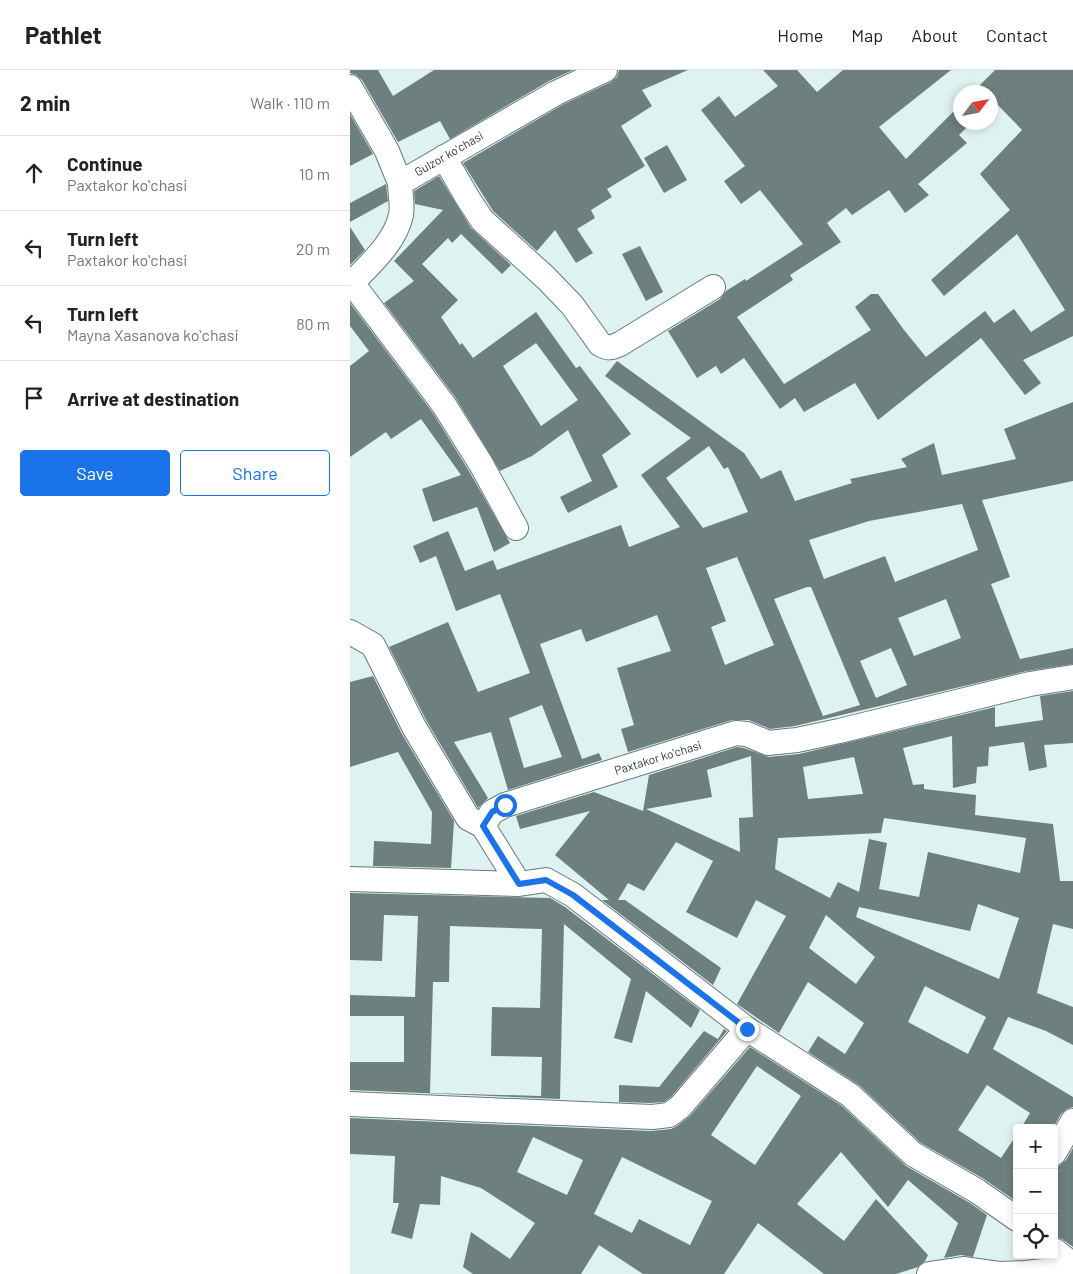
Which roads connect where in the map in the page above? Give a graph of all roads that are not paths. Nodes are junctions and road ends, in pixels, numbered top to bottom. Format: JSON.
{"nodes":[{"id":1,"x":605,"y":70,"type":"edge"},
{"id":2,"x":350,"y":87,"type":"edge"},
{"id":3,"x":444,"y":157,"type":"junction"},
{"id":4,"x":400,"y":183,"type":"junction"},
{"id":5,"x":351,"y":284,"type":"edge"},
{"id":6,"x":713,"y":286,"type":"dead end"},
{"id":7,"x":516,"y":528,"type":"dead end"},
{"id":8,"x":350,"y":632,"type":"edge"},
{"id":9,"x":1073,"y":677,"type":"edge"},
{"id":10,"x":483,"y":826,"type":"junction"},
{"id":11,"x":350,"y":879,"type":"edge"},
{"id":12,"x":519,"y":884,"type":"junction"},
{"id":13,"x":747,"y":1029,"type":"junction"},
{"id":14,"x":350,"y":1104,"type":"edge"},
{"id":15,"x":1073,"y":1121,"type":"edge"},
{"id":16,"x":1058,"y":1146,"type":"edge"},
{"id":17,"x":1013,"y":1216,"type":"edge"},
{"id":18,"x":1058,"y":1253,"type":"edge"},
{"id":19,"x":1073,"y":1266,"type":"edge"},
{"id":20,"x":929,"y":1274,"type":"edge"}],
"edges":[{"from":1,"to":3,"type":"street","name":"Gulzor koʻchasi"},
{"from":2,"to":4,"type":"street"},
{"from":3,"to":4,"type":"street","name":"Gulzor koʻchasi"},
{"from":3,"to":6,"type":"street"},
{"from":4,"to":5,"type":"street","name":"Gulzor koʻchasi"},
{"from":5,"to":7,"type":"street"},
{"from":8,"to":10,"type":"street"},
{"from":9,"to":10,"type":"street","name":"Paxtakor koʻchasi"},
{"from":10,"to":12,"type":"street"},
{"from":11,"to":12,"type":"street"},
{"from":12,"to":13,"type":"street"},
{"from":13,"to":14,"type":"street"},
{"from":13,"to":17,"type":"street"},
{"from":15,"to":16,"type":"street"},
{"from":18,"to":19,"type":"street"},
{"from":19,"to":20,"type":"street"}]}
